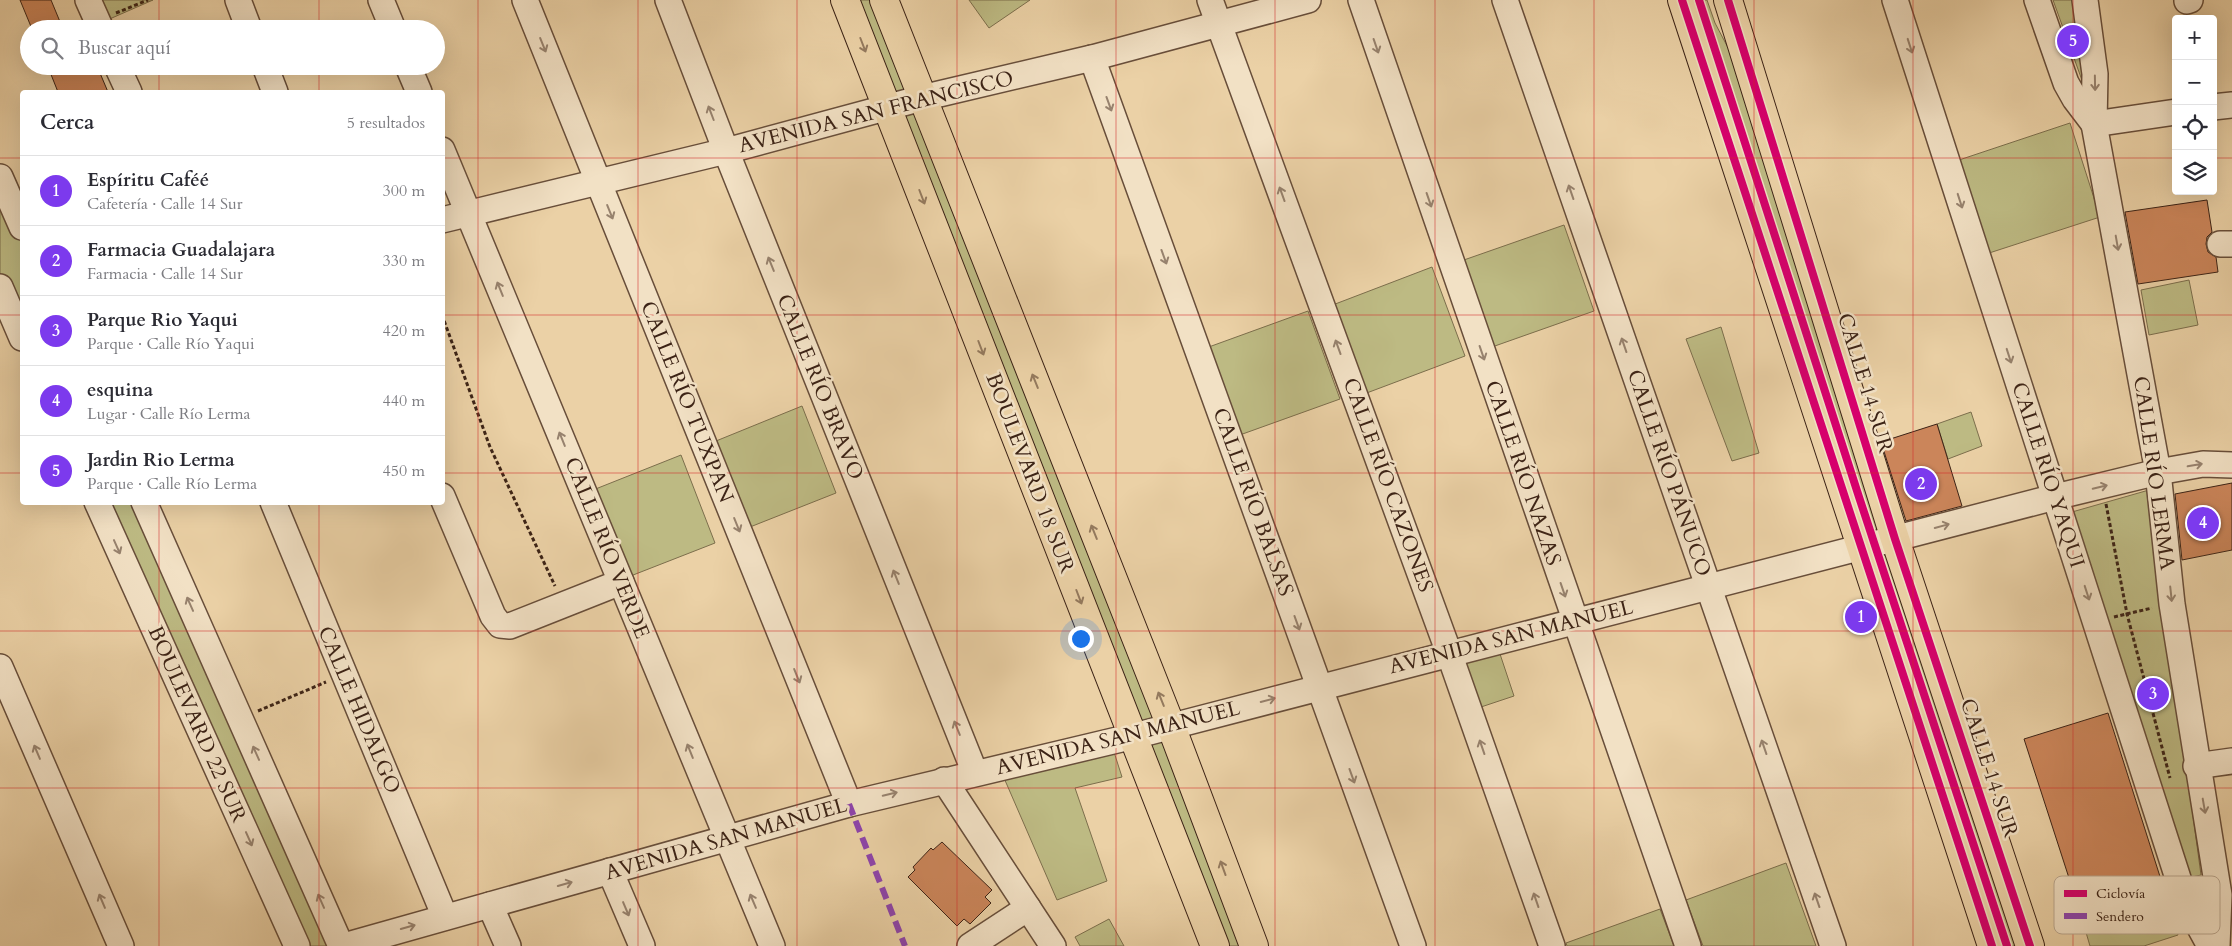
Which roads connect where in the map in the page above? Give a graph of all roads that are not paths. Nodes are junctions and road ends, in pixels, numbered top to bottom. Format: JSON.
{"nodes":[{"id":1,"x":88,"y":0,"type":"edge"},
{"id":2,"x":238,"y":0,"type":"edge"},
{"id":3,"x":381,"y":0,"type":"edge"},
{"id":4,"x":525,"y":0,"type":"edge"},
{"id":5,"x":668,"y":0,"type":"edge"},
{"id":6,"x":845,"y":0,"type":"edge"},
{"id":7,"x":884,"y":0,"type":"edge"},
{"id":8,"x":1210,"y":0,"type":"edge"},
{"id":9,"x":1308,"y":0,"type":"edge"},
{"id":10,"x":1361,"y":0,"type":"edge"},
{"id":11,"x":1505,"y":0,"type":"edge"},
{"id":12,"x":1682,"y":0,"type":"edge"},
{"id":13,"x":1713,"y":0,"type":"edge"},
{"id":14,"x":1728,"y":0,"type":"edge"},
{"id":15,"x":1895,"y":0,"type":"edge"},
{"id":16,"x":2037,"y":0,"type":"edge"},
{"id":17,"x":2085,"y":0,"type":"edge"},
{"id":18,"x":102,"y":20,"type":"edge"},
{"id":19,"x":246,"y":20,"type":"edge"},
{"id":20,"x":389,"y":20,"type":"edge"},
{"id":21,"x":1220,"y":25,"type":"junction"},
{"id":22,"x":1742,"y":51,"type":"junction"},
{"id":23,"x":1092,"y":58,"type":"junction"},
{"id":24,"x":121,"y":75,"type":"edge"},
{"id":25,"x":269,"y":75,"type":"edge"},
{"id":26,"x":412,"y":75,"type":"edge"},
{"id":27,"x":128,"y":90,"type":"edge"},
{"id":28,"x":275,"y":90,"type":"edge"},
{"id":29,"x":418,"y":90,"type":"edge"},
{"id":30,"x":922,"y":98,"type":"junction"},
{"id":31,"x":2232,"y":104,"type":"edge"},
{"id":32,"x":2217,"y":106,"type":"edge"},
{"id":33,"x":887,"y":108,"type":"junction"},
{"id":34,"x":2172,"y":113,"type":"edge"},
{"id":35,"x":2094,"y":124,"type":"junction"},
{"id":36,"x":726,"y":151,"type":"junction"},
{"id":37,"x":445,"y":157,"type":"edge"},
{"id":38,"x":0,"y":177,"type":"edge"},
{"id":39,"x":597,"y":181,"type":"junction"},
{"id":40,"x":468,"y":214,"type":"junction"},
{"id":41,"x":445,"y":219,"type":"edge"},
{"id":42,"x":20,"y":222,"type":"edge"},
{"id":43,"x":0,"y":287,"type":"edge"},
{"id":44,"x":16,"y":332,"type":"edge"},
{"id":45,"x":2232,"y":465,"type":"edge"},
{"id":46,"x":2158,"y":472,"type":"junction"},
{"id":47,"x":2055,"y":497,"type":"junction"},
{"id":48,"x":445,"y":503,"type":"edge"},
{"id":49,"x":98,"y":505,"type":"edge"},
{"id":50,"x":145,"y":505,"type":"edge"},
{"id":51,"x":274,"y":505,"type":"edge"},
{"id":52,"x":1895,"y":539,"type":"junction"},
{"id":53,"x":1861,"y":547,"type":"junction"},
{"id":54,"x":621,"y":582,"type":"junction"},
{"id":55,"x":1708,"y":586,"type":"junction"},
{"id":56,"x":1574,"y":621,"type":"junction"},
{"id":57,"x":1450,"y":652,"type":"junction"},
{"id":58,"x":0,"y":667,"type":"edge"},
{"id":59,"x":1320,"y":686,"type":"junction"},
{"id":60,"x":1171,"y":726,"type":"junction"},
{"id":61,"x":1134,"y":736,"type":"junction"},
{"id":62,"x":2232,"y":762,"type":"edge"},
{"id":63,"x":2196,"y":766,"type":"junction"},
{"id":64,"x":975,"y":773,"type":"junction"},
{"id":65,"x":944,"y":780,"type":"junction"},
{"id":66,"x":849,"y":804,"type":"junction"},
{"id":67,"x":1204,"y":814,"type":"junction"},
{"id":68,"x":1169,"y":830,"type":"junction"},
{"id":69,"x":727,"y":839,"type":"junction"},
{"id":70,"x":610,"y":871,"type":"junction"},
{"id":71,"x":2177,"y":876,"type":"edge"},
{"id":72,"x":1233,"y":893,"type":"junction"},
{"id":73,"x":2226,"y":894,"type":"edge"},
{"id":74,"x":490,"y":905,"type":"junction"},
{"id":75,"x":1199,"y":906,"type":"junction"},
{"id":76,"x":1028,"y":908,"type":"junction"},
{"id":77,"x":445,"y":917,"type":"junction"},
{"id":78,"x":2220,"y":929,"type":"edge"},
{"id":79,"x":2203,"y":934,"type":"edge"},
{"id":80,"x":121,"y":946,"type":"edge"},
{"id":81,"x":297,"y":946,"type":"edge"},
{"id":82,"x":343,"y":946,"type":"edge"},
{"id":83,"x":508,"y":946,"type":"edge"},
{"id":84,"x":642,"y":946,"type":"edge"},
{"id":85,"x":772,"y":946,"type":"edge"},
{"id":86,"x":970,"y":946,"type":"edge"},
{"id":87,"x":1053,"y":946,"type":"edge"},
{"id":88,"x":1215,"y":946,"type":"edge"},
{"id":89,"x":1254,"y":946,"type":"edge"},
{"id":90,"x":1413,"y":946,"type":"edge"},
{"id":91,"x":1552,"y":946,"type":"edge"},
{"id":92,"x":1688,"y":946,"type":"edge"},
{"id":93,"x":1834,"y":946,"type":"edge"},
{"id":94,"x":1992,"y":946,"type":"edge"},
{"id":95,"x":2030,"y":946,"type":"edge"},
{"id":96,"x":2210,"y":946,"type":"edge"}],
"edges":[{"from":1,"to":18,"type":"street"},
{"from":2,"to":19,"type":"street"},
{"from":3,"to":20,"type":"street"},
{"from":4,"to":39,"type":"street","name":"CALLE RÍO TUXPAN","one_way":true},
{"from":36,"to":5,"type":"street","name":"CALLE RÍO BRAVO","one_way":true},
{"from":6,"to":33,"type":"main road","name":"BOULEVARD 18 SUR","one_way":true},
{"from":7,"to":30,"type":"main road","name":"BOULEVARD 18 SUR"},
{"from":8,"to":21,"type":"street","name":"CALLE RÍO CAZONES"},
{"from":9,"to":21,"type":"street","name":"AVENIDA SAN FRANCISCO"},
{"from":10,"to":56,"type":"street","name":"CALLE RÍO NAZAS","one_way":true},
{"from":55,"to":11,"type":"street","name":"CALLE RÍO PÁNUCO","one_way":true},
{"from":12,"to":53,"type":"main road"},
{"from":13,"to":22,"type":"main road"},
{"from":14,"to":22,"type":"main road","name":"CALLE 14 SUR"},
{"from":15,"to":47,"type":"street","name":"CALLE RÍO YAQUI","one_way":true},
{"from":16,"to":35,"type":"street"},
{"from":17,"to":35,"type":"street","name":"CALLE RÍO LERMA","one_way":true},
{"from":21,"to":23,"type":"street","name":"AVENIDA SAN FRANCISCO"},
{"from":57,"to":21,"type":"street","name":"CALLE RÍO CAZONES","one_way":true},
{"from":22,"to":52,"type":"main road","name":"CALLE 14 SUR"},
{"from":23,"to":30,"type":"street","name":"AVENIDA SAN FRANCISCO"},
{"from":23,"to":59,"type":"street","name":"CALLE RÍO BALSAS","one_way":true},
{"from":24,"to":27,"type":"street"},
{"from":25,"to":28,"type":"street"},
{"from":26,"to":29,"type":"street"},
{"from":30,"to":33,"type":"street","name":"AVENIDA SAN FRANCISCO"},
{"from":60,"to":30,"type":"main road","name":"BOULEVARD 18 SUR","one_way":true},
{"from":31,"to":32,"type":"street"},
{"from":33,"to":36,"type":"street","name":"AVENIDA SAN FRANCISCO"},
{"from":33,"to":61,"type":"main road","name":"BOULEVARD 18 SUR","one_way":true},
{"from":34,"to":35,"type":"street"},
{"from":35,"to":46,"type":"street","name":"CALLE RÍO LERMA","one_way":true},
{"from":36,"to":39,"type":"street","name":"AVENIDA SAN FRANCISCO"},
{"from":64,"to":36,"type":"street","name":"CALLE RÍO BRAVO","one_way":true},
{"from":37,"to":40,"type":"street","name":"CALLE RÍO VERDE"},
{"from":38,"to":42,"type":"street"},
{"from":39,"to":40,"type":"street","name":"AVENIDA SAN FRANCISCO"},
{"from":39,"to":66,"type":"street","name":"CALLE RÍO TUXPAN","one_way":true},
{"from":40,"to":41,"type":"street","name":"AVENIDA SAN FRANCISCO"},
{"from":54,"to":40,"type":"street","name":"CALLE RÍO VERDE","one_way":true},
{"from":43,"to":44,"type":"street"},
{"from":46,"to":45,"type":"street","name":"AVENIDA SAN MANUEL","one_way":true},
{"from":47,"to":46,"type":"street","name":"AVENIDA SAN MANUEL","one_way":true},
{"from":46,"to":63,"type":"street","name":"CALLE RÍO LERMA","one_way":true},
{"from":52,"to":47,"type":"street","name":"AVENIDA SAN MANUEL","one_way":true},
{"from":47,"to":71,"type":"street","name":"CALLE RÍO YAQUI","one_way":true},
{"from":48,"to":54,"type":"street"},
{"from":49,"to":81,"type":"street","name":"BOULEVARD 22 SUR","one_way":true},
{"from":82,"to":50,"type":"street","name":"BOULEVARD 22 SUR","one_way":true},
{"from":51,"to":77,"type":"street","name":"CALLE HIDALGO"},
{"from":52,"to":53,"type":"street","name":"AVENIDA SAN MANUEL"},
{"from":52,"to":95,"type":"main road","name":"CALLE 14 SUR"},
{"from":53,"to":55,"type":"street","name":"AVENIDA SAN MANUEL"},
{"from":53,"to":94,"type":"main road"},
{"from":69,"to":54,"type":"street","name":"CALLE RÍO VERDE","one_way":true},
{"from":55,"to":56,"type":"street","name":"AVENIDA SAN MANUEL"},
{"from":93,"to":55,"type":"street","name":"CALLE RÍO PÁNUCO","one_way":true},
{"from":56,"to":57,"type":"street","name":"AVENIDA SAN MANUEL"},
{"from":56,"to":92,"type":"street","name":"CALLE RÍO NAZAS"},
{"from":57,"to":59,"type":"street","name":"AVENIDA SAN MANUEL"},
{"from":91,"to":57,"type":"street","name":"CALLE RÍO CAZONES","one_way":true},
{"from":80,"to":58,"type":"street","one_way":true},
{"from":60,"to":59,"type":"street","name":"AVENIDA SAN MANUEL","one_way":true},
{"from":59,"to":90,"type":"street","name":"CALLE RÍO BALSAS","one_way":true},
{"from":60,"to":61,"type":"street","name":"AVENIDA SAN MANUEL"},
{"from":60,"to":67,"type":"main road","name":"BOULEVARD 18 SUR"},
{"from":61,"to":64,"type":"street","name":"AVENIDA SAN MANUEL"},
{"from":61,"to":68,"type":"main road","name":"BOULEVARD 18 SUR"},
{"from":62,"to":63,"type":"street"},
{"from":63,"to":73,"type":"street","name":"CALLE RÍO LERMA","one_way":true},
{"from":64,"to":65,"type":"street","name":"AVENIDA SAN MANUEL"},
{"from":66,"to":65,"type":"street","name":"AVENIDA SAN MANUEL","one_way":true},
{"from":65,"to":76,"type":"street"},
{"from":66,"to":69,"type":"street","name":"AVENIDA SAN MANUEL"},
{"from":67,"to":68,"type":"main road"},
{"from":72,"to":67,"type":"main road","name":"BOULEVARD 18 SUR","one_way":true},
{"from":68,"to":75,"type":"main road","name":"BOULEVARD 18 SUR"},
{"from":69,"to":70,"type":"street","name":"AVENIDA SAN MANUEL"},
{"from":85,"to":69,"type":"street","name":"CALLE RÍO VERDE","one_way":true},
{"from":74,"to":70,"type":"street","name":"AVENIDA SAN MANUEL","one_way":true},
{"from":70,"to":84,"type":"street","one_way":true},
{"from":72,"to":75,"type":"main road"},
{"from":72,"to":89,"type":"main road","name":"BOULEVARD 18 SUR"},
{"from":73,"to":78,"type":"street","name":"CALLE RÍO LERMA"},
{"from":74,"to":77,"type":"street","name":"AVENIDA SAN MANUEL"},
{"from":74,"to":83,"type":"street"},
{"from":75,"to":88,"type":"main road","name":"BOULEVARD 18 SUR"},
{"from":76,"to":86,"type":"street"},
{"from":76,"to":87,"type":"street"},
{"from":82,"to":77,"type":"street","name":"AVENIDA SAN MANUEL","one_way":true},
{"from":79,"to":96,"type":"street","name":"CALLE RÍO YAQUI"}]}
